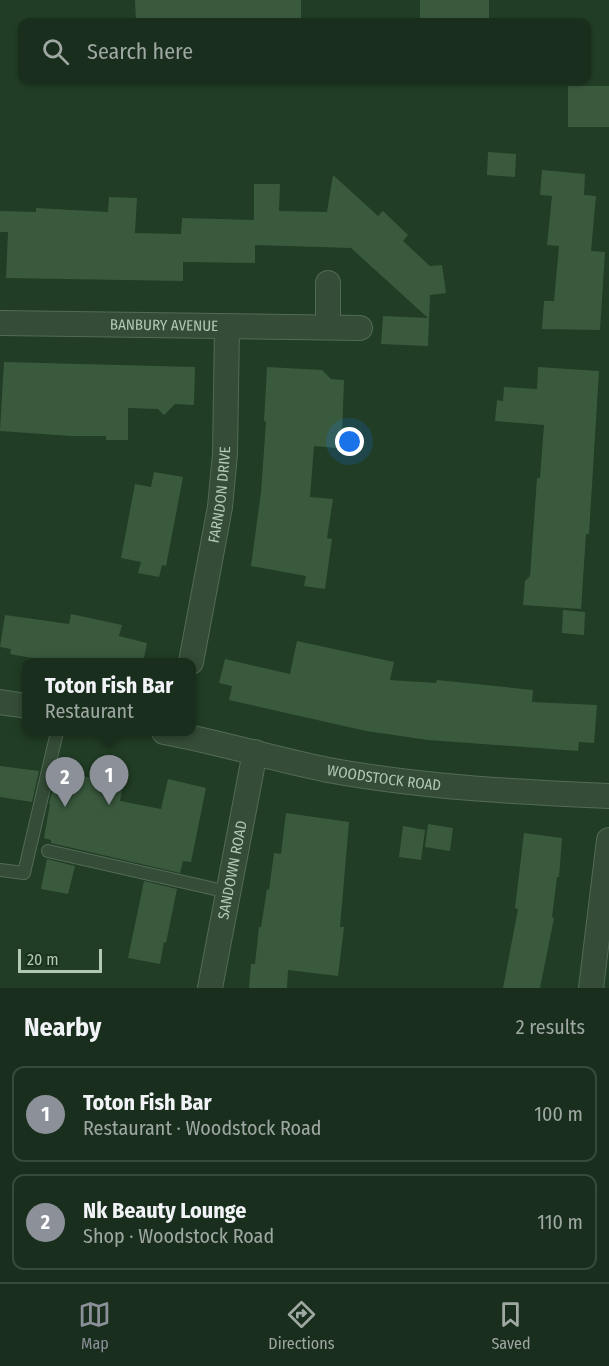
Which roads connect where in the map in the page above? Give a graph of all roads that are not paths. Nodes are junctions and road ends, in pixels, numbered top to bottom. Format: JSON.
{"nodes":[{"id":1,"x":328,"y":283,"type":"dead end"},
{"id":2,"x":0,"y":323,"type":"edge"},
{"id":3,"x":227,"y":327,"type":"junction"},
{"id":4,"x":327,"y":327,"type":"junction"},
{"id":5,"x":360,"y":328,"type":"dead end"},
{"id":6,"x":192,"y":658,"type":"edge"},
{"id":7,"x":0,"y":702,"type":"edge"},
{"id":8,"x":22,"y":705,"type":"edge"},
{"id":9,"x":56,"y":736,"type":"edge"},
{"id":10,"x":189,"y":736,"type":"edge"},
{"id":11,"x":255,"y":752,"type":"junction"},
{"id":12,"x":609,"y":796,"type":"edge"},
{"id":13,"x":609,"y":840,"type":"edge"},
{"id":14,"x":48,"y":851,"type":"dead end"},
{"id":15,"x":0,"y":870,"type":"edge"},
{"id":16,"x":228,"y":892,"type":"junction"},
{"id":17,"x":210,"y":988,"type":"edge"},
{"id":18,"x":591,"y":988,"type":"edge"}],
"edges":[{"from":1,"to":4,"type":"street"},
{"from":2,"to":3,"type":"street","name":"BANBURY AVENUE"},
{"from":3,"to":4,"type":"street","name":"BANBURY AVENUE"},
{"from":3,"to":6,"type":"street","name":"FARNDON DRIVE"},
{"from":4,"to":5,"type":"street","name":"BANBURY AVENUE"},
{"from":7,"to":8,"type":"street"},
{"from":9,"to":15,"type":"lane"},
{"from":10,"to":11,"type":"street","name":"WOODSTOCK ROAD"},
{"from":11,"to":12,"type":"street","name":"WOODSTOCK ROAD"},
{"from":11,"to":16,"type":"street","name":"SANDOWN ROAD"},
{"from":13,"to":18,"type":"street"},
{"from":14,"to":16,"type":"lane"},
{"from":16,"to":17,"type":"street","name":"SANDOWN ROAD"}]}
